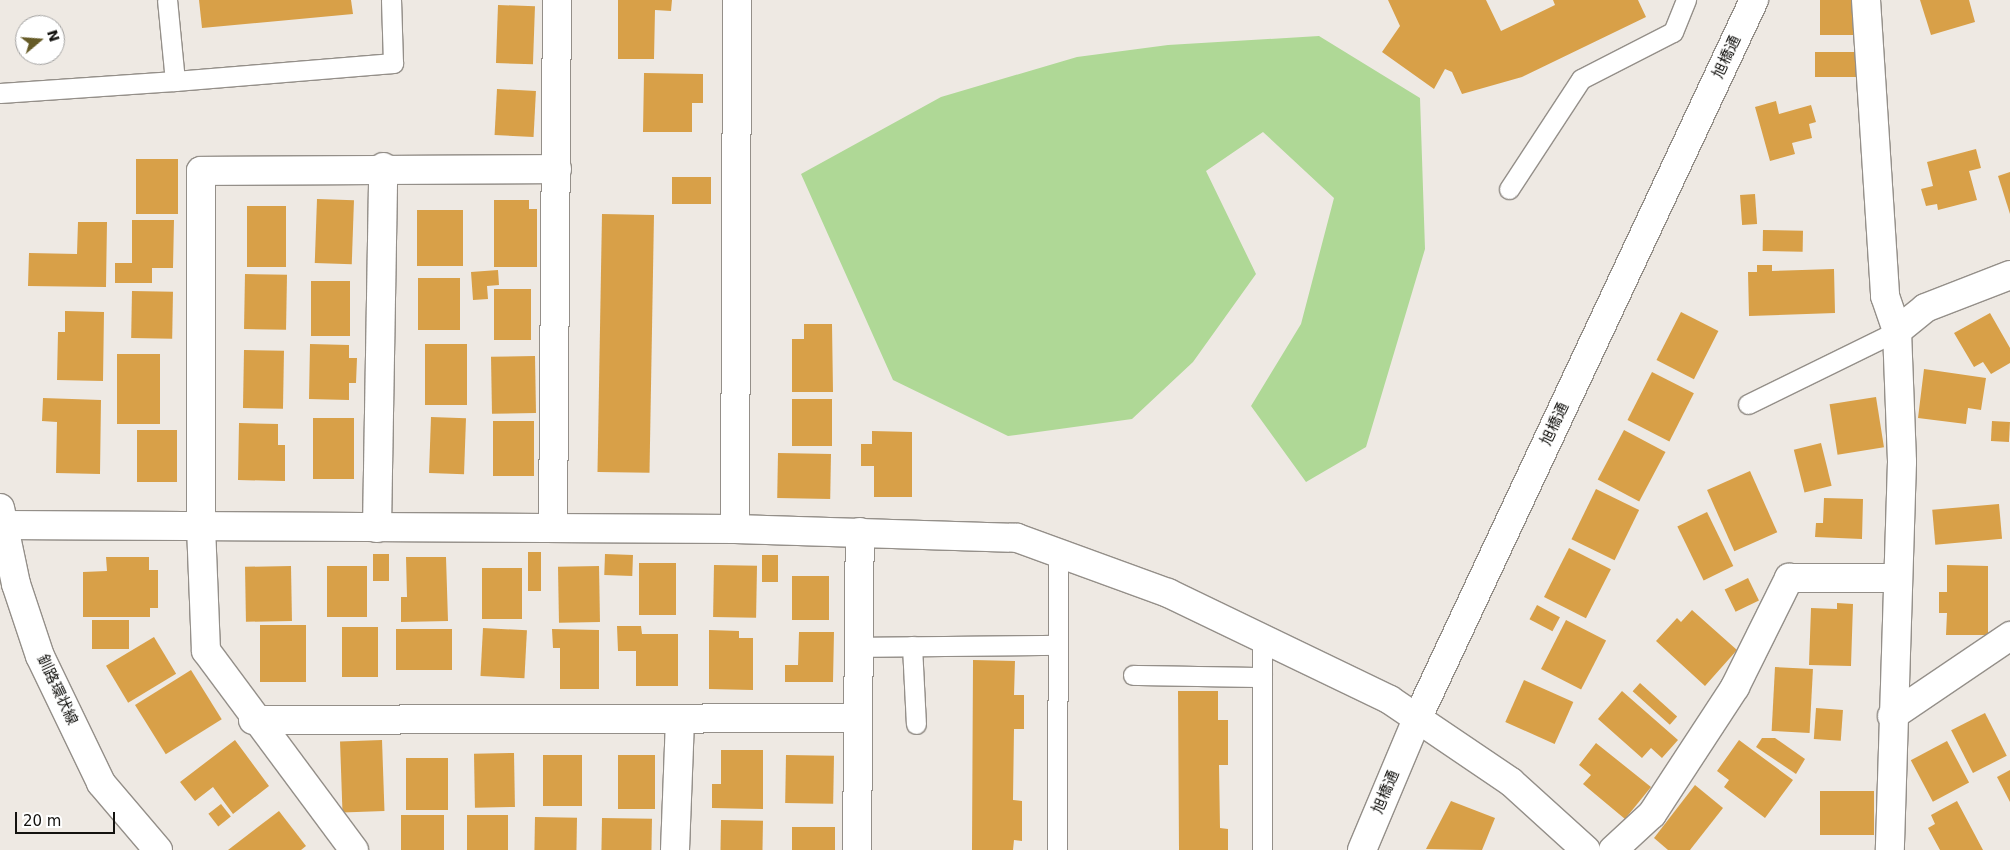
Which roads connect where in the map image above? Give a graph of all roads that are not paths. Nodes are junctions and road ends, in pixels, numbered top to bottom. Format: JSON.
{"nodes":[{"id":1,"x":168,"y":0,"type":"edge"},
{"id":2,"x":391,"y":0,"type":"edge"},
{"id":3,"x":557,"y":0,"type":"edge"},
{"id":4,"x":737,"y":0,"type":"edge"},
{"id":5,"x":1686,"y":0,"type":"edge"},
{"id":6,"x":1754,"y":0,"type":"edge"},
{"id":7,"x":1866,"y":0,"type":"edge"},
{"id":8,"x":175,"y":80,"type":"junction"},
{"id":9,"x":0,"y":93,"type":"edge"},
{"id":10,"x":383,"y":167,"type":"junction"},
{"id":11,"x":557,"y":170,"type":"junction"},
{"id":12,"x":1509,"y":190,"type":"dead end"},
{"id":13,"x":2010,"y":275,"type":"edge"},
{"id":14,"x":1897,"y":332,"type":"junction"},
{"id":15,"x":1748,"y":404,"type":"dead end"},
{"id":16,"x":1,"y":517,"type":"edge"},
{"id":17,"x":201,"y":528,"type":"junction"},
{"id":18,"x":378,"y":528,"type":"junction"},
{"id":19,"x":553,"y":528,"type":"junction"},
{"id":20,"x":735,"y":529,"type":"junction"},
{"id":21,"x":860,"y":532,"type":"junction"},
{"id":22,"x":1058,"y":549,"type":"junction"},
{"id":23,"x":1896,"y":578,"type":"junction"},
{"id":24,"x":2010,"y":636,"type":"edge"},
{"id":25,"x":1262,"y":638,"type":"junction"},
{"id":26,"x":1056,"y":645,"type":"junction"},
{"id":27,"x":912,"y":646,"type":"junction"},
{"id":28,"x":857,"y":648,"type":"junction"},
{"id":29,"x":1133,"y":675,"type":"dead end"},
{"id":30,"x":1262,"y":677,"type":"junction"},
{"id":31,"x":1892,"y":716,"type":"junction"},
{"id":32,"x":1418,"y":717,"type":"junction"},
{"id":33,"x":857,"y":718,"type":"junction"},
{"id":34,"x":253,"y":720,"type":"junction"},
{"id":35,"x":680,"y":720,"type":"junction"},
{"id":36,"x":916,"y":724,"type":"dead end"},
{"id":37,"x":158,"y":850,"type":"edge"},
{"id":38,"x":354,"y":850,"type":"edge"},
{"id":39,"x":675,"y":850,"type":"edge"},
{"id":40,"x":857,"y":850,"type":"edge"},
{"id":41,"x":1057,"y":850,"type":"edge"},
{"id":42,"x":1262,"y":850,"type":"edge"},
{"id":43,"x":1362,"y":850,"type":"edge"},
{"id":44,"x":1586,"y":850,"type":"edge"},
{"id":45,"x":1614,"y":850,"type":"edge"},
{"id":46,"x":1890,"y":850,"type":"edge"}],
"edges":[{"from":1,"to":8,"type":"lane"},
{"from":2,"to":8,"type":"lane"},
{"from":3,"to":11,"type":"street"},
{"from":4,"to":20,"type":"street"},
{"from":5,"to":12,"type":"lane"},
{"from":6,"to":32,"type":"street","name":"旭橋通"},
{"from":7,"to":14,"type":"street"},
{"from":8,"to":9,"type":"lane"},
{"from":10,"to":11,"type":"street"},
{"from":10,"to":17,"type":"street"},
{"from":10,"to":18,"type":"street"},
{"from":11,"to":19,"type":"street"},
{"from":13,"to":14,"type":"street"},
{"from":14,"to":15,"type":"lane"},
{"from":14,"to":23,"type":"street"},
{"from":16,"to":17,"type":"street"},
{"from":16,"to":37,"type":"street","name":"釧路環状線"},
{"from":17,"to":18,"type":"street"},
{"from":17,"to":34,"type":"street"},
{"from":18,"to":19,"type":"street"},
{"from":19,"to":20,"type":"street"},
{"from":20,"to":21,"type":"street"},
{"from":21,"to":22,"type":"street"},
{"from":21,"to":28,"type":"street"},
{"from":22,"to":25,"type":"street"},
{"from":22,"to":26,"type":"lane"},
{"from":23,"to":31,"type":"street"},
{"from":23,"to":45,"type":"street"},
{"from":24,"to":31,"type":"street"},
{"from":25,"to":30,"type":"lane"},
{"from":25,"to":32,"type":"street"},
{"from":26,"to":27,"type":"lane"},
{"from":26,"to":41,"type":"lane"},
{"from":27,"to":28,"type":"lane"},
{"from":27,"to":36,"type":"lane"},
{"from":28,"to":33,"type":"street"},
{"from":29,"to":30,"type":"lane"},
{"from":30,"to":42,"type":"lane"},
{"from":31,"to":46,"type":"street"},
{"from":32,"to":43,"type":"street","name":"旭橋通"},
{"from":32,"to":44,"type":"street"},
{"from":33,"to":35,"type":"street"},
{"from":33,"to":40,"type":"street"},
{"from":34,"to":35,"type":"street"},
{"from":34,"to":38,"type":"street"},
{"from":35,"to":39,"type":"street"}]}
